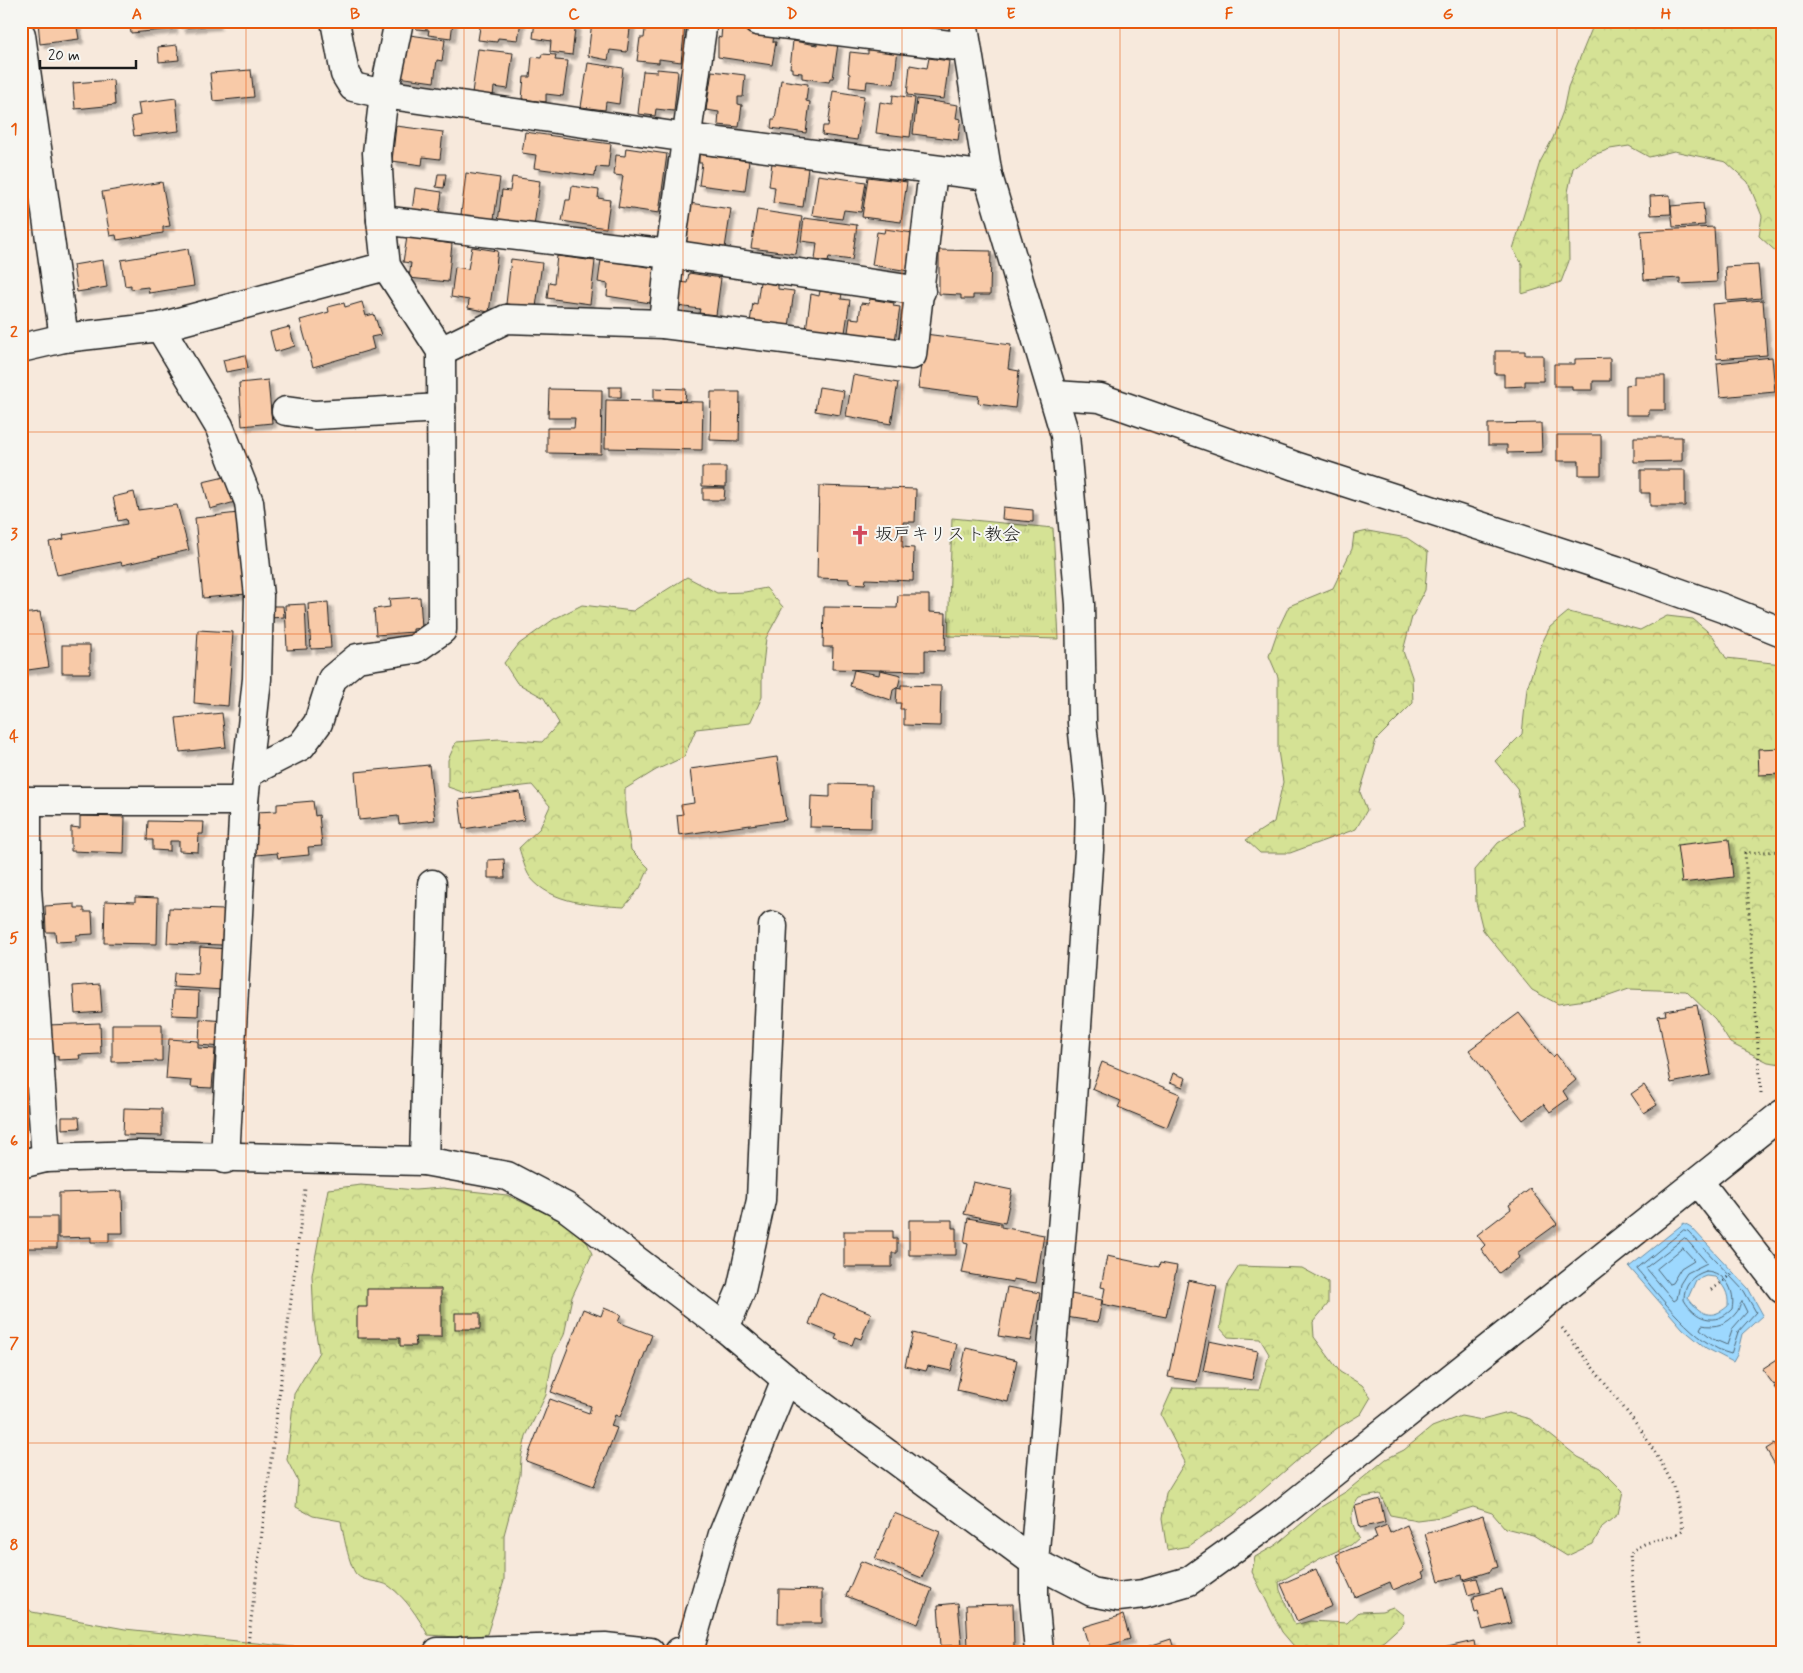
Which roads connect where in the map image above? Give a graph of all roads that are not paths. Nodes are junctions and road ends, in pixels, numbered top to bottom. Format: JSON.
{"nodes":[{"id":1,"x":335,"y":21,"type":"edge"},
{"id":2,"x":399,"y":21,"type":"edge"},
{"id":3,"x":703,"y":21,"type":"edge"},
{"id":4,"x":757,"y":21,"type":"edge"},
{"id":5,"x":964,"y":34,"type":"edge"},
{"id":6,"x":21,"y":35,"type":"edge"},
{"id":7,"x":384,"y":94,"type":"junction"},
{"id":8,"x":688,"y":138,"type":"junction"},
{"id":9,"x":933,"y":170,"type":"junction"},
{"id":10,"x":988,"y":176,"type":"junction"},
{"id":11,"x":380,"y":220,"type":"junction"},
{"id":12,"x":670,"y":254,"type":"junction"},
{"id":13,"x":386,"y":266,"type":"junction"},
{"id":14,"x":921,"y":291,"type":"junction"},
{"id":15,"x":663,"y":324,"type":"junction"},
{"id":16,"x":160,"y":326,"type":"junction"},
{"id":17,"x":64,"y":338,"type":"junction"},
{"id":18,"x":21,"y":348,"type":"edge"},
{"id":19,"x":441,"y":351,"type":"junction"},
{"id":20,"x":1055,"y":395,"type":"junction"},
{"id":21,"x":441,"y":408,"type":"junction"},
{"id":22,"x":286,"y":411,"type":"dead end"},
{"id":23,"x":1782,"y":632,"type":"edge"},
{"id":24,"x":248,"y":773,"type":"junction"},
{"id":25,"x":24,"y":801,"type":"edge"},
{"id":26,"x":244,"y":802,"type":"junction"},
{"id":27,"x":432,"y":884,"type":"dead end"},
{"id":28,"x":773,"y":926,"type":"dead end"},
{"id":29,"x":1772,"y":1108,"type":"edge"},
{"id":30,"x":225,"y":1159,"type":"junction"},
{"id":31,"x":33,"y":1161,"type":"edge"},
{"id":32,"x":424,"y":1161,"type":"junction"},
{"id":33,"x":1699,"y":1182,"type":"junction"},
{"id":34,"x":1782,"y":1289,"type":"edge"},
{"id":35,"x":724,"y":1328,"type":"junction"},
{"id":36,"x":786,"y":1379,"type":"junction"},
{"id":37,"x":1034,"y":1562,"type":"junction"},
{"id":38,"x":455,"y":1651,"type":"edge"},
{"id":39,"x":650,"y":1652,"type":"edge"},
{"id":40,"x":679,"y":1652,"type":"edge"},
{"id":41,"x":1039,"y":1652,"type":"edge"}],
"edges":[{"from":1,"to":7,"type":"street"},
{"from":2,"to":7,"type":"street"},
{"from":3,"to":8,"type":"street"},
{"from":4,"to":5,"type":"street"},
{"from":5,"to":10,"type":"street"},
{"from":6,"to":17,"type":"street"},
{"from":7,"to":8,"type":"street"},
{"from":7,"to":11,"type":"street"},
{"from":8,"to":9,"type":"street"},
{"from":8,"to":12,"type":"street"},
{"from":9,"to":10,"type":"street"},
{"from":9,"to":14,"type":"street"},
{"from":10,"to":20,"type":"street"},
{"from":11,"to":12,"type":"street"},
{"from":11,"to":13,"type":"street"},
{"from":12,"to":14,"type":"street"},
{"from":12,"to":15,"type":"street"},
{"from":13,"to":16,"type":"street"},
{"from":13,"to":19,"type":"street"},
{"from":14,"to":15,"type":"street"},
{"from":15,"to":19,"type":"street"},
{"from":16,"to":17,"type":"street"},
{"from":16,"to":24,"type":"street"},
{"from":17,"to":18,"type":"street"},
{"from":19,"to":21,"type":"street"},
{"from":20,"to":23,"type":"street"},
{"from":20,"to":37,"type":"street"},
{"from":21,"to":22,"type":"street"},
{"from":21,"to":24,"type":"street"},
{"from":24,"to":26,"type":"street"},
{"from":25,"to":26,"type":"street"},
{"from":25,"to":31,"type":"street"},
{"from":26,"to":30,"type":"street"},
{"from":27,"to":32,"type":"street"},
{"from":28,"to":35,"type":"street"},
{"from":29,"to":33,"type":"street"},
{"from":30,"to":31,"type":"street"},
{"from":30,"to":32,"type":"street"},
{"from":32,"to":35,"type":"street"},
{"from":33,"to":34,"type":"street"},
{"from":33,"to":37,"type":"street"},
{"from":35,"to":36,"type":"street"},
{"from":36,"to":37,"type":"street"},
{"from":36,"to":40,"type":"street"},
{"from":37,"to":41,"type":"street"},
{"from":38,"to":39,"type":"street"}]}
